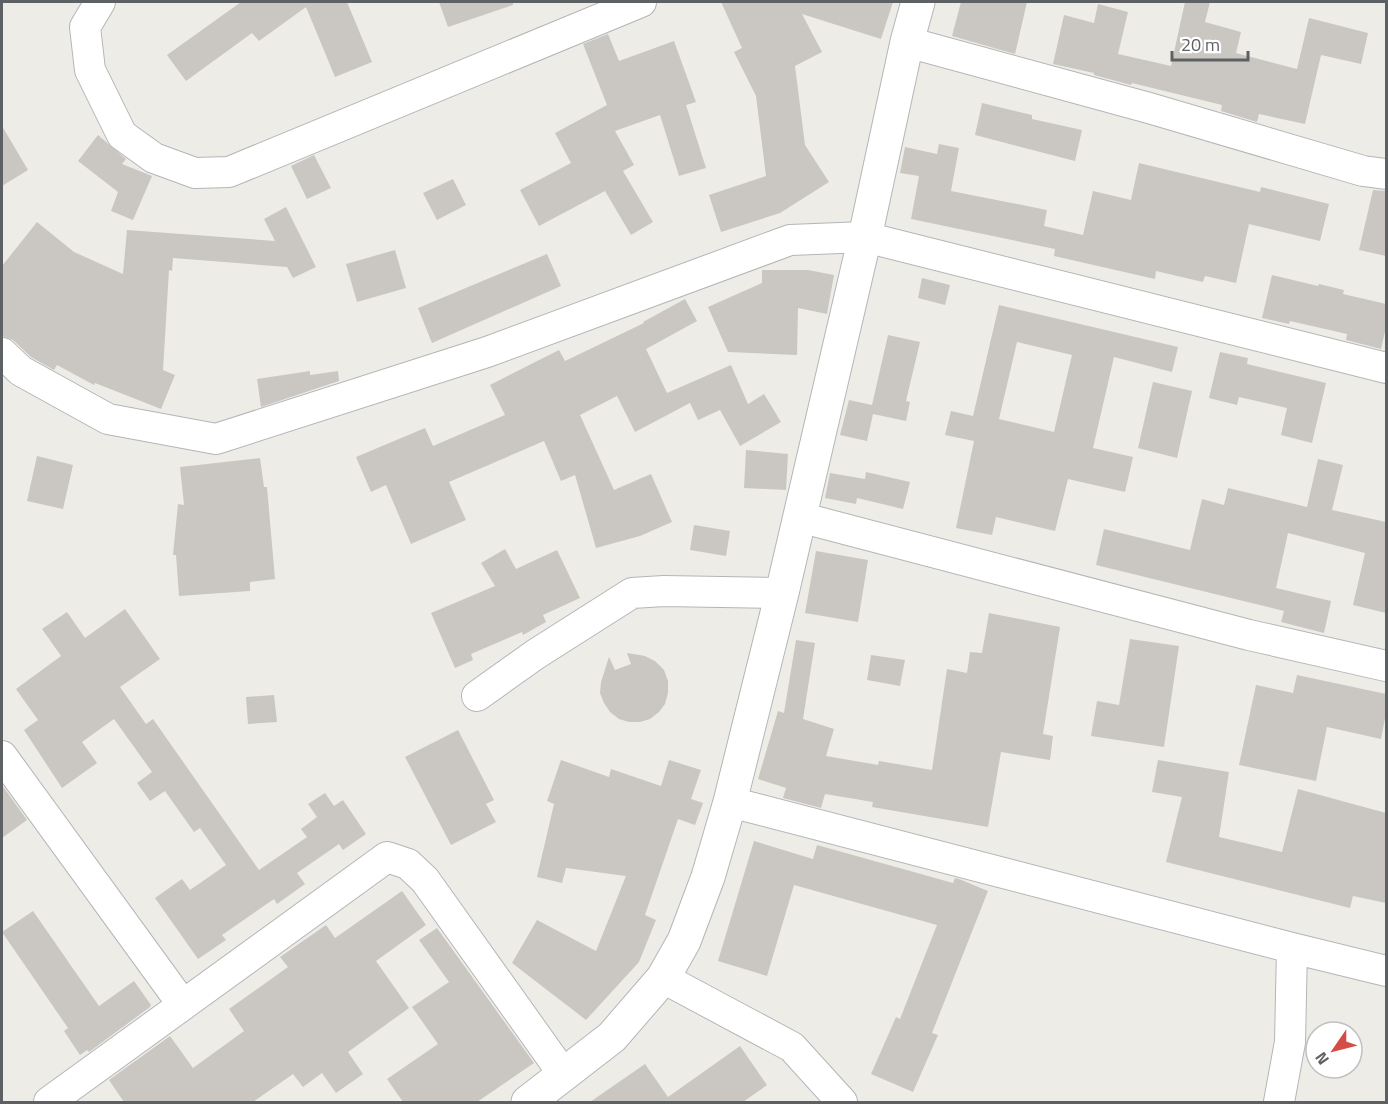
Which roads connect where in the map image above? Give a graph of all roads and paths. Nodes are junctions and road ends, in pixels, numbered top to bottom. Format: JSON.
{"nodes":[{"id":1,"x":100,"y":2,"type":"edge"},
{"id":2,"x":641,"y":2,"type":"edge"},
{"id":3,"x":918,"y":2,"type":"edge"},
{"id":4,"x":588,"y":12,"type":"edge"},
{"id":5,"x":907,"y":42,"type":"junction"},
{"id":6,"x":1386,"y":174,"type":"edge"},
{"id":7,"x":865,"y":237,"type":"junction"},
{"id":8,"x":2,"y":353,"type":"edge"},
{"id":9,"x":1386,"y":368,"type":"edge"},
{"id":10,"x":799,"y":518,"type":"junction"},
{"id":11,"x":782,"y":593,"type":"junction"},
{"id":12,"x":1386,"y":666,"type":"edge"},
{"id":13,"x":477,"y":696,"type":"dead end"},
{"id":14,"x":2,"y":756,"type":"edge"},
{"id":15,"x":730,"y":802,"type":"junction"},
{"id":16,"x":1292,"y":948,"type":"junction"},
{"id":17,"x":1386,"y":971,"type":"edge"},
{"id":18,"x":663,"y":978,"type":"junction"},
{"id":19,"x":183,"y":1005,"type":"junction"},
{"id":20,"x":564,"y":1075,"type":"junction"},
{"id":21,"x":49,"y":1102,"type":"edge"},
{"id":22,"x":528,"y":1102,"type":"edge"},
{"id":23,"x":842,"y":1102,"type":"edge"},
{"id":24,"x":1279,"y":1102,"type":"edge"}],
"edges":[{"from":1,"to":4,"type":"street"},
{"from":2,"to":4,"type":"street"},
{"from":3,"to":5,"type":"street"},
{"from":5,"to":6,"type":"street"},
{"from":5,"to":7,"type":"street"},
{"from":7,"to":8,"type":"street"},
{"from":7,"to":9,"type":"street"},
{"from":7,"to":10,"type":"street"},
{"from":10,"to":11,"type":"street"},
{"from":10,"to":12,"type":"street"},
{"from":11,"to":13,"type":"street"},
{"from":11,"to":15,"type":"street"},
{"from":14,"to":19,"type":"street"},
{"from":15,"to":16,"type":"street"},
{"from":15,"to":18,"type":"street"},
{"from":16,"to":17,"type":"street"},
{"from":16,"to":24,"type":"street"},
{"from":18,"to":20,"type":"street"},
{"from":18,"to":23,"type":"street"},
{"from":19,"to":20,"type":"street"},
{"from":19,"to":21,"type":"street"},
{"from":20,"to":22,"type":"street"}]}
